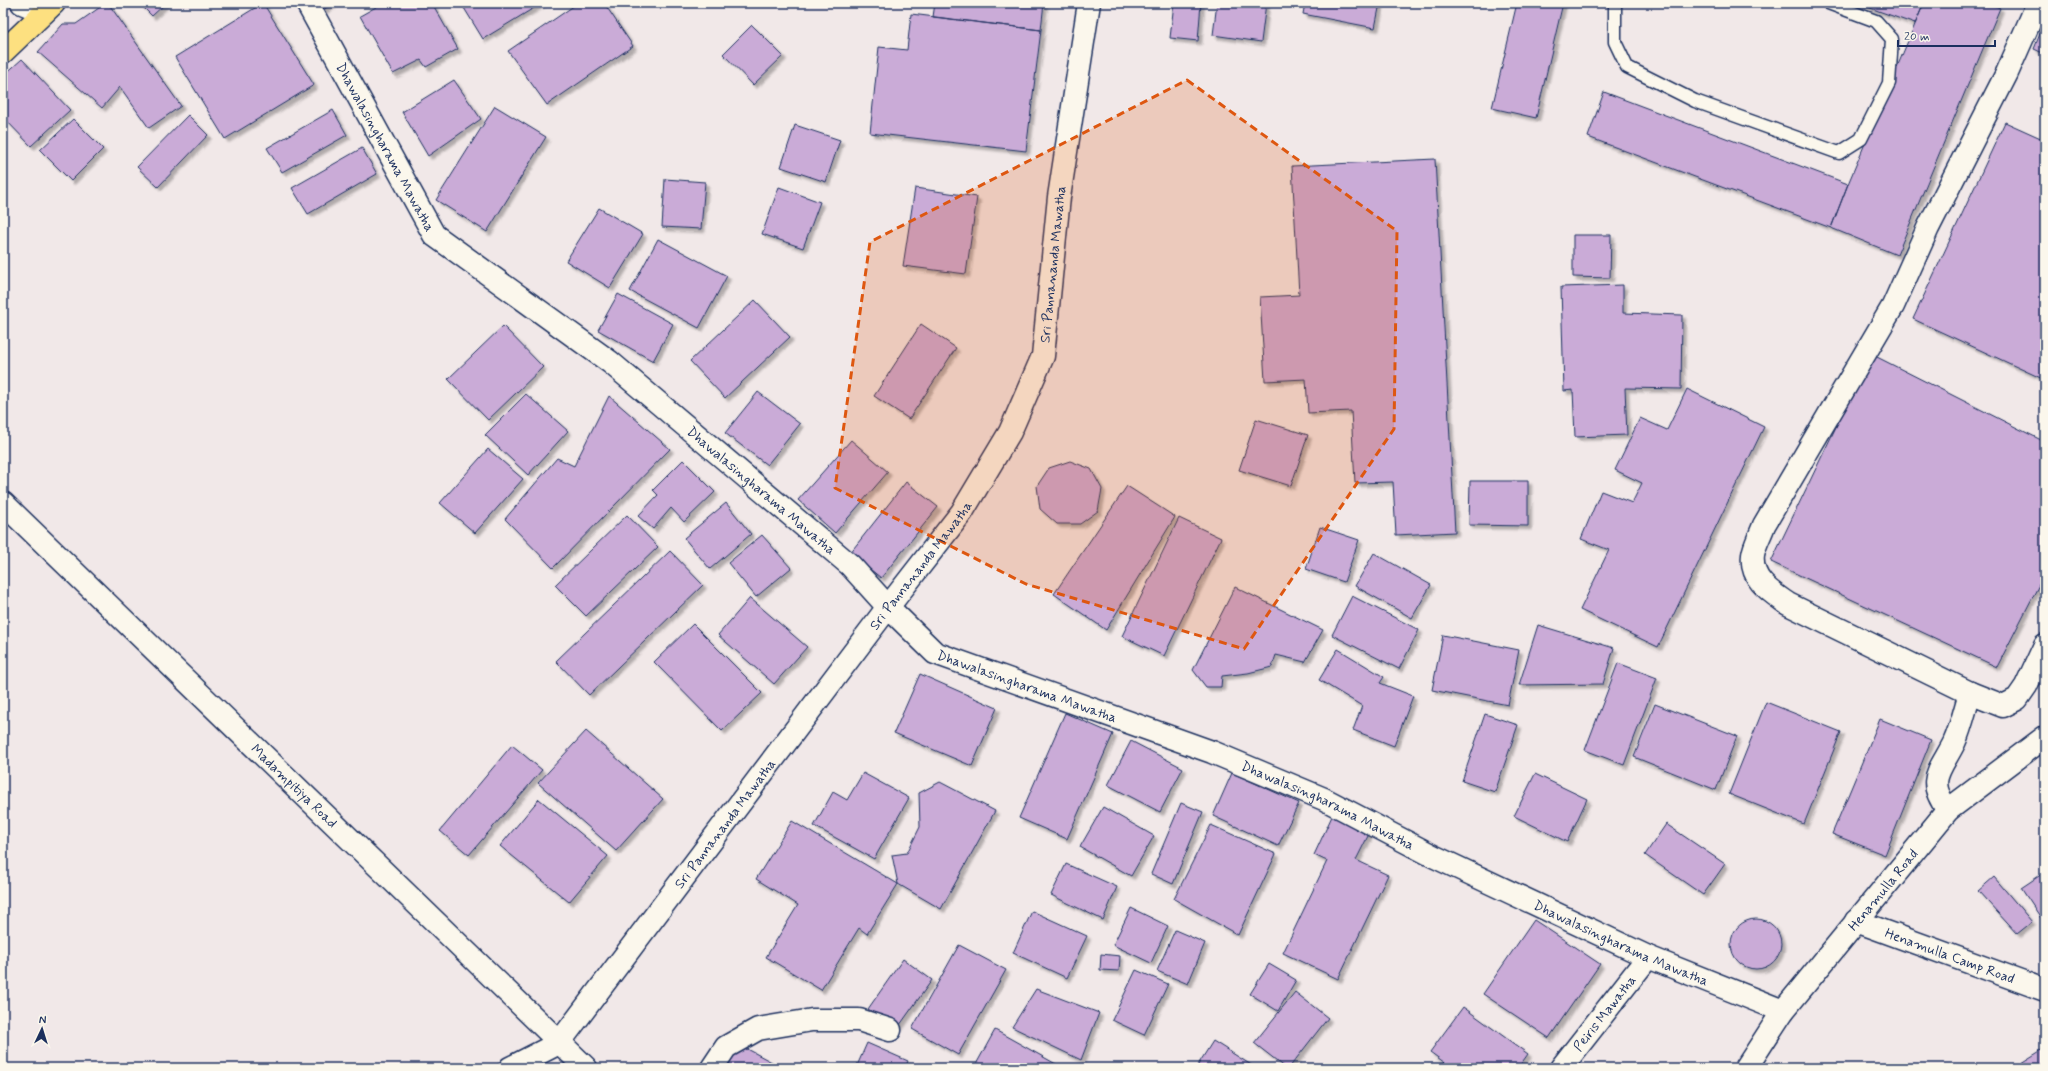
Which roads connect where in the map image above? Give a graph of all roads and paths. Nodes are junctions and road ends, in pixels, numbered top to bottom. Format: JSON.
{"nodes":[{"id":1,"x":22,"y":3,"type":"edge"},
{"id":2,"x":307,"y":3,"type":"edge"},
{"id":3,"x":1089,"y":3,"type":"edge"},
{"id":4,"x":1615,"y":3,"type":"edge"},
{"id":5,"x":1828,"y":3,"type":"edge"},
{"id":6,"x":2038,"y":3,"type":"edge"},
{"id":7,"x":49,"y":7,"type":"edge"},
{"id":8,"x":3,"y":52,"type":"edge"},
{"id":9,"x":3,"y":503,"type":"edge"},
{"id":10,"x":888,"y":607,"type":"junction"},
{"id":11,"x":2045,"y":644,"type":"edge"},
{"id":12,"x":1970,"y":693,"type":"junction"},
{"id":13,"x":2045,"y":737,"type":"edge"},
{"id":14,"x":1948,"y":810,"type":"junction"},
{"id":15,"x":1856,"y":921,"type":"junction"},
{"id":16,"x":1648,"y":957,"type":"junction"},
{"id":17,"x":2045,"y":990,"type":"edge"},
{"id":18,"x":1783,"y":1011,"type":"junction"},
{"id":19,"x":890,"y":1030,"type":"dead end"},
{"id":20,"x":559,"y":1043,"type":"junction"},
{"id":21,"x":510,"y":1068,"type":"edge"},
{"id":22,"x":586,"y":1068,"type":"edge"},
{"id":23,"x":712,"y":1068,"type":"edge"},
{"id":24,"x":1561,"y":1068,"type":"edge"},
{"id":25,"x":1746,"y":1068,"type":"edge"}],
"edges":[{"from":1,"to":7,"type":"street"},
{"from":2,"to":10,"type":"street","name":"Dhawalasingharama Mawatha"},
{"from":3,"to":10,"type":"street","name":"Sri Pannananda Mawatha"},
{"from":4,"to":5,"type":"lane"},
{"from":6,"to":12,"type":"street"},
{"from":7,"to":8,"type":"main road"},
{"from":9,"to":20,"type":"street","name":"Madampitiya Road"},
{"from":10,"to":16,"type":"street","name":"Dhawalasingharama Mawatha"},
{"from":10,"to":20,"type":"street","name":"Sri Pannananda Mawatha"},
{"from":11,"to":12,"type":"street"},
{"from":12,"to":14,"type":"street"},
{"from":13,"to":14,"type":"street","name":"Henamulla Road"},
{"from":14,"to":15,"type":"street","name":"Henamulla Road"},
{"from":15,"to":17,"type":"street","name":"Henamulla Camp Road"},
{"from":15,"to":18,"type":"street","name":"Henamulla Road"},
{"from":16,"to":18,"type":"street","name":"Dhawalasingharama Mawatha"},
{"from":16,"to":24,"type":"street","name":"Peiris Mawatha"},
{"from":18,"to":25,"type":"street","name":"Henamulla Road"},
{"from":19,"to":23,"type":"street"},
{"from":20,"to":21,"type":"street"},
{"from":20,"to":22,"type":"street","name":"Madampitiya Road"}]}
